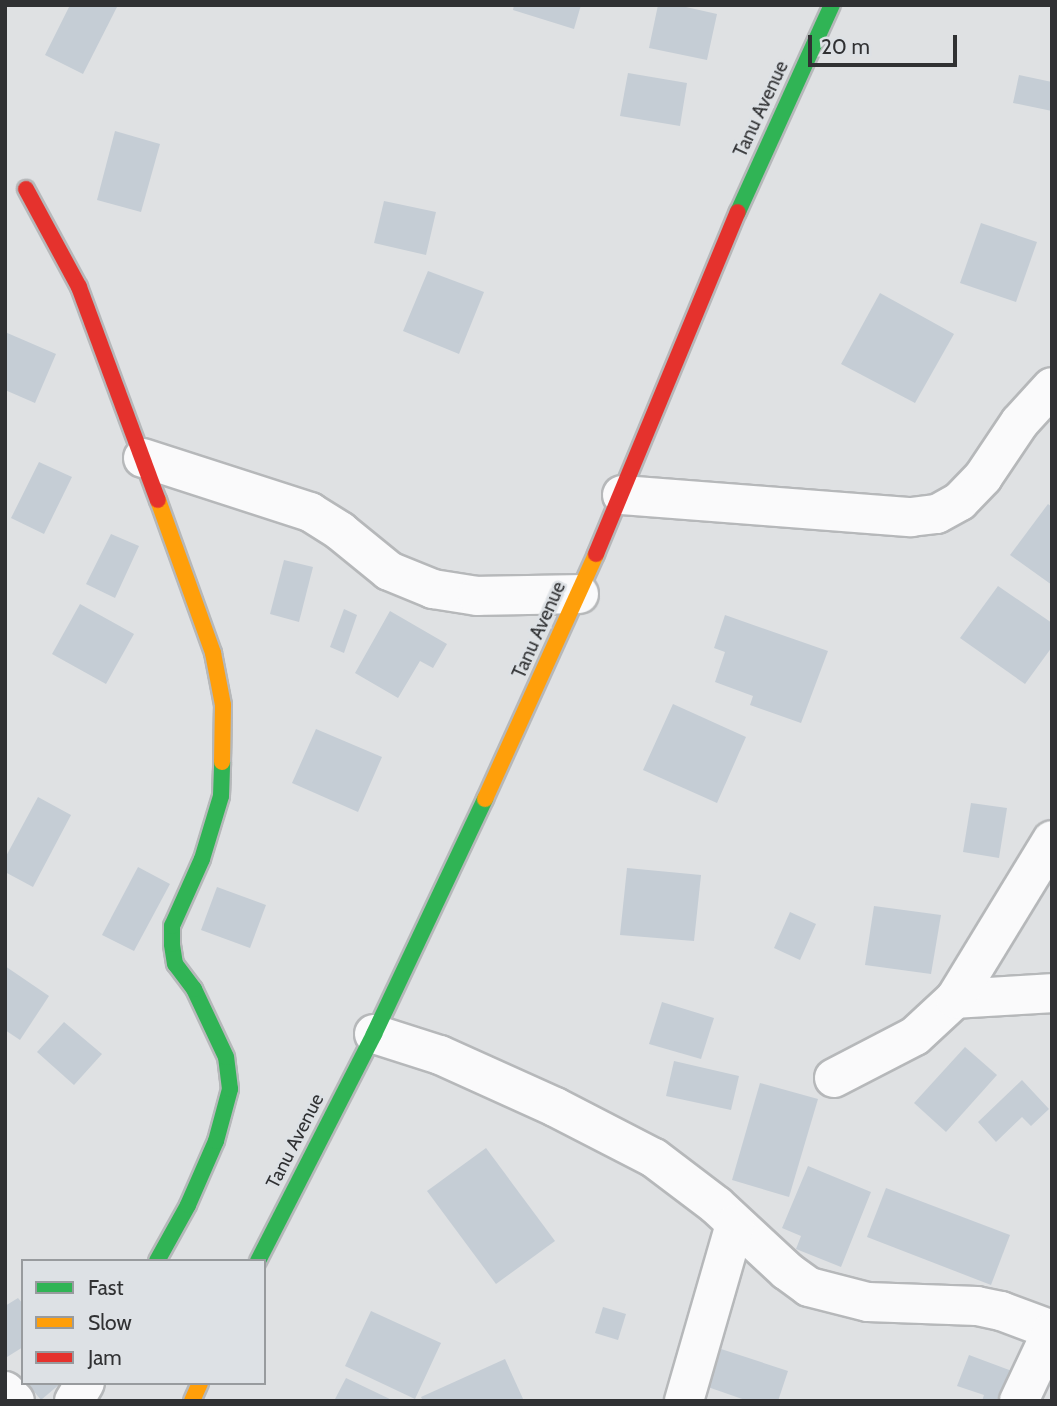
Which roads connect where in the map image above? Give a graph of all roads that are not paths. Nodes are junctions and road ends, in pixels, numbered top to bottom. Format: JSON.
{"nodes":[{"id":1,"x":832,"y":5,"type":"edge"},
{"id":2,"x":26,"y":189,"type":"dead end"},
{"id":3,"x":1052,"y":387,"type":"edge"},
{"id":4,"x":143,"y":458,"type":"junction"},
{"id":5,"x":622,"y":495,"type":"junction"},
{"id":6,"x":579,"y":594,"type":"junction"},
{"id":7,"x":1052,"y":840,"type":"edge"},
{"id":8,"x":1052,"y":993,"type":"edge"},
{"id":9,"x":955,"y":999,"type":"junction"},
{"id":10,"x":374,"y":1034,"type":"junction"},
{"id":11,"x":834,"y":1078,"type":"dead end"},
{"id":12,"x":735,"y":1224,"type":"junction"},
{"id":13,"x":158,"y":1259,"type":"edge"},
{"id":14,"x":259,"y":1259,"type":"edge"},
{"id":15,"x":1052,"y":1331,"type":"edge"},
{"id":16,"x":84,"y":1385,"type":"edge"},
{"id":17,"x":199,"y":1385,"type":"edge"},
{"id":18,"x":5,"y":1391,"type":"edge"},
{"id":19,"x":15,"y":1401,"type":"edge"},
{"id":20,"x":74,"y":1401,"type":"edge"},
{"id":21,"x":192,"y":1401,"type":"edge"},
{"id":22,"x":684,"y":1401,"type":"edge"},
{"id":23,"x":1020,"y":1401,"type":"edge"}],
"edges":[{"from":1,"to":5,"type":"street","name":"Tanu Avenue"},
{"from":2,"to":4,"type":"street"},
{"from":3,"to":5,"type":"street"},
{"from":4,"to":6,"type":"street"},
{"from":4,"to":13,"type":"street"},
{"from":5,"to":6,"type":"street","name":"Tanu Avenue"},
{"from":6,"to":10,"type":"street","name":"Tanu Avenue"},
{"from":7,"to":9,"type":"street"},
{"from":8,"to":9,"type":"street"},
{"from":9,"to":11,"type":"street"},
{"from":10,"to":12,"type":"street"},
{"from":10,"to":14,"type":"street","name":"Tanu Avenue"},
{"from":12,"to":15,"type":"street"},
{"from":12,"to":22,"type":"street"},
{"from":15,"to":23,"type":"street"},
{"from":16,"to":20,"type":"street"},
{"from":17,"to":21,"type":"street"},
{"from":18,"to":19,"type":"street"}]}
